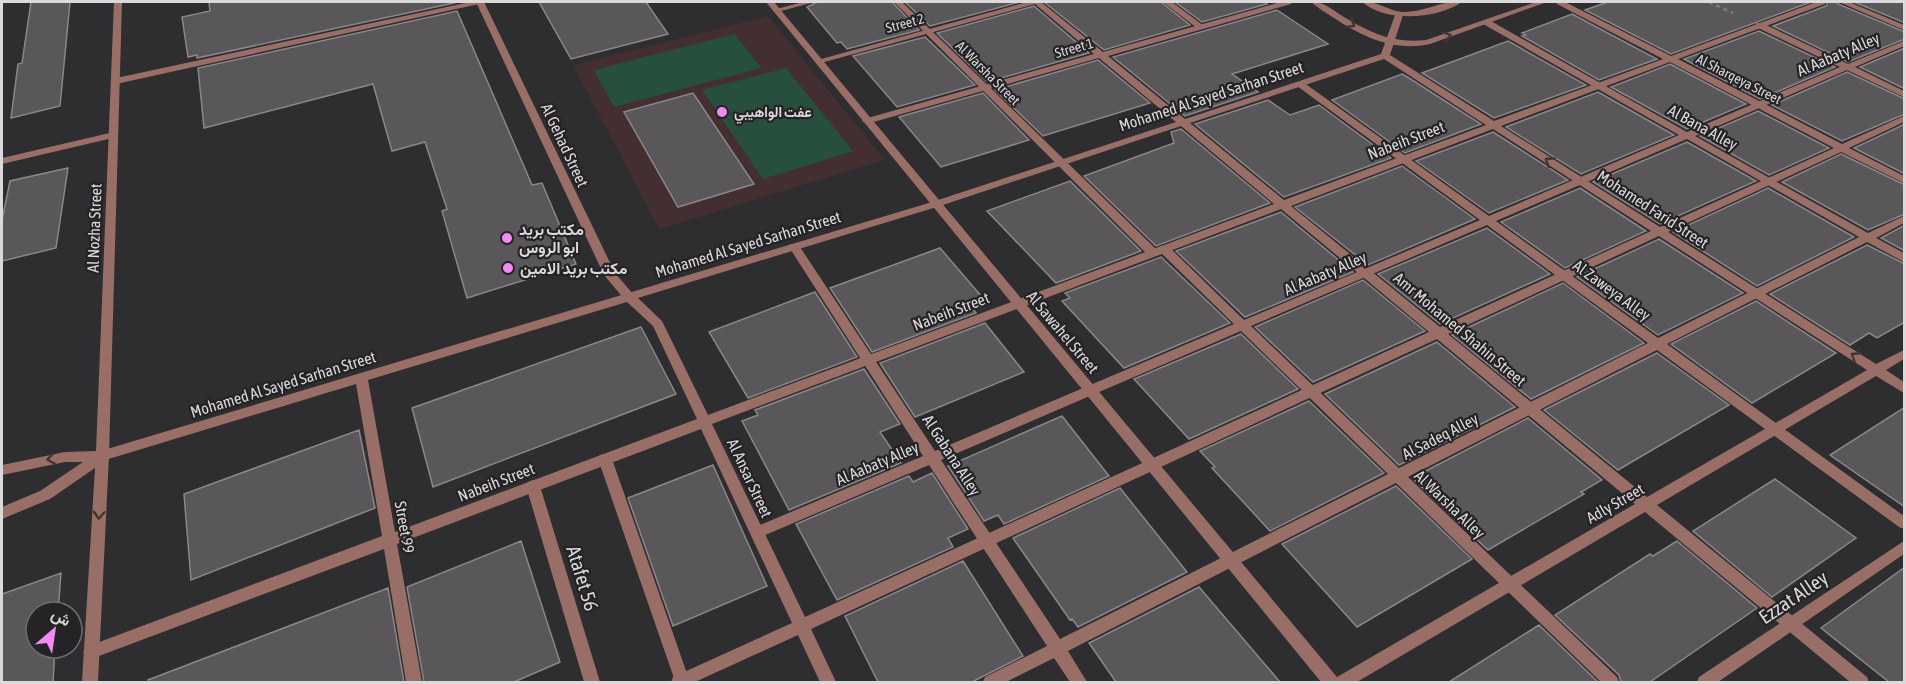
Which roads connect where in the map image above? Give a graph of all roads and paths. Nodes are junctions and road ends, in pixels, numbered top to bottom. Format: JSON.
{"nodes":[{"id":1,"x":118,"y":2,"type":"edge"},
{"id":2,"x":479,"y":2,"type":"edge"},
{"id":3,"x":811,"y":2,"type":"edge"},
{"id":4,"x":898,"y":2,"type":"edge"},
{"id":5,"x":1036,"y":2,"type":"edge"},
{"id":6,"x":1167,"y":2,"type":"edge"},
{"id":7,"x":1288,"y":2,"type":"edge"},
{"id":8,"x":1315,"y":2,"type":"edge"},
{"id":9,"x":1366,"y":2,"type":"edge"},
{"id":10,"x":1458,"y":2,"type":"edge"},
{"id":11,"x":1544,"y":2,"type":"edge"},
{"id":12,"x":1560,"y":2,"type":"edge"},
{"id":13,"x":1822,"y":2,"type":"edge"},
{"id":14,"x":1843,"y":2,"type":"edge"},
{"id":15,"x":774,"y":6,"type":"edge"},
{"id":16,"x":1399,"y":15,"type":"junction"},
{"id":17,"x":1486,"y":22,"type":"junction"},
{"id":18,"x":1760,"y":25,"type":"junction"},
{"id":19,"x":1200,"y":26,"type":"junction"},
{"id":20,"x":1905,"y":28,"type":"edge"},
{"id":21,"x":927,"y":31,"type":"junction"},
{"id":22,"x":1390,"y":41,"type":"junction"},
{"id":23,"x":1905,"y":43,"type":"edge"},
{"id":24,"x":1101,"y":54,"type":"junction"},
{"id":25,"x":1385,"y":56,"type":"junction"},
{"id":26,"x":1670,"y":59,"type":"junction"},
{"id":27,"x":818,"y":61,"type":"junction"},
{"id":28,"x":1849,"y":67,"type":"junction"},
{"id":29,"x":116,"y":81,"type":"junction"},
{"id":30,"x":1300,"y":84,"type":"junction"},
{"id":31,"x":1599,"y":85,"type":"junction"},
{"id":32,"x":983,"y":88,"type":"junction"},
{"id":33,"x":1905,"y":94,"type":"edge"},
{"id":34,"x":1759,"y":105,"type":"junction"},
{"id":35,"x":1905,"y":119,"type":"edge"},
{"id":36,"x":867,"y":121,"type":"junction"},
{"id":37,"x":1183,"y":122,"type":"junction"},
{"id":38,"x":1494,"y":125,"type":"junction"},
{"id":39,"x":114,"y":135,"type":"junction"},
{"id":40,"x":1688,"y":136,"type":"junction"},
{"id":41,"x":1842,"y":148,"type":"junction"},
{"id":42,"x":1404,"y":159,"type":"junction"},
{"id":43,"x":2,"y":161,"type":"edge"},
{"id":44,"x":1060,"y":163,"type":"junction"},
{"id":45,"x":1905,"y":180,"type":"edge"},
{"id":46,"x":1581,"y":181,"type":"junction"},
{"id":47,"x":1769,"y":181,"type":"junction"},
{"id":48,"x":936,"y":204,"type":"junction"},
{"id":49,"x":1283,"y":204,"type":"junction"},
{"id":50,"x":1905,"y":219,"type":"edge"},
{"id":51,"x":1488,"y":220,"type":"junction"},
{"id":52,"x":1660,"y":231,"type":"junction"},
{"id":53,"x":1868,"y":238,"type":"junction"},
{"id":54,"x":794,"y":247,"type":"junction"},
{"id":55,"x":1158,"y":251,"type":"junction"},
{"id":56,"x":1905,"y":258,"type":"edge"},
{"id":57,"x":1366,"y":273,"type":"junction"},
{"id":58,"x":1564,"y":275,"type":"junction"},
{"id":59,"x":1758,"y":294,"type":"junction"},
{"id":60,"x":629,"y":297,"type":"junction"},
{"id":61,"x":1018,"y":304,"type":"junction"},
{"id":62,"x":1243,"y":325,"type":"junction"},
{"id":63,"x":1438,"y":333,"type":"junction"},
{"id":64,"x":1659,"y":344,"type":"junction"},
{"id":65,"x":1905,"y":354,"type":"edge"},
{"id":66,"x":870,"y":359,"type":"junction"},
{"id":67,"x":1877,"y":370,"type":"junction"},
{"id":68,"x":361,"y":378,"type":"junction"},
{"id":69,"x":1905,"y":388,"type":"edge"},
{"id":70,"x":1090,"y":390,"type":"junction"},
{"id":71,"x":1311,"y":392,"type":"junction"},
{"id":72,"x":1530,"y":409,"type":"junction"},
{"id":73,"x":705,"y":421,"type":"junction"},
{"id":74,"x":1776,"y":430,"type":"junction"},
{"id":75,"x":102,"y":456,"type":"junction"},
{"id":76,"x":933,"y":457,"type":"junction"},
{"id":77,"x":605,"y":459,"type":"junction"},
{"id":78,"x":1152,"y":465,"type":"junction"},
{"id":79,"x":2,"y":470,"type":"edge"},
{"id":80,"x":1398,"y":476,"type":"junction"},
{"id":81,"x":533,"y":486,"type":"junction"},
{"id":82,"x":1646,"y":505,"type":"junction"},
{"id":83,"x":2,"y":513,"type":"edge"},
{"id":84,"x":1905,"y":523,"type":"edge"},
{"id":85,"x":758,"y":532,"type":"junction"},
{"id":86,"x":389,"y":540,"type":"junction"},
{"id":87,"x":987,"y":541,"type":"junction"},
{"id":88,"x":1905,"y":547,"type":"edge"},
{"id":89,"x":1231,"y":561,"type":"junction"},
{"id":90,"x":1510,"y":585,"type":"junction"},
{"id":91,"x":1790,"y":624,"type":"junction"},
{"id":92,"x":801,"y":626,"type":"junction"},
{"id":93,"x":1058,"y":649,"type":"junction"},
{"id":94,"x":91,"y":652,"type":"junction"},
{"id":95,"x":90,"y":682,"type":"edge"},
{"id":96,"x":414,"y":682,"type":"edge"},
{"id":97,"x":592,"y":682,"type":"edge"},
{"id":98,"x":681,"y":682,"type":"edge"},
{"id":99,"x":828,"y":682,"type":"edge"},
{"id":100,"x":991,"y":682,"type":"edge"},
{"id":101,"x":1079,"y":682,"type":"edge"},
{"id":102,"x":1332,"y":682,"type":"edge"},
{"id":103,"x":1343,"y":682,"type":"edge"},
{"id":104,"x":1611,"y":682,"type":"edge"},
{"id":105,"x":1705,"y":682,"type":"edge"},
{"id":106,"x":1861,"y":682,"type":"edge"}],
"edges":[{"from":1,"to":29,"type":"street","name":"Al Nozha Street"},
{"from":2,"to":29,"type":"street"},
{"from":2,"to":60,"type":"street","name":"Al Gehad Street"},
{"from":3,"to":15,"type":"street"},
{"from":4,"to":21,"type":"street","name":"Al Warsha Street"},
{"from":5,"to":21,"type":"street","name":"Street 2"},
{"from":5,"to":24,"type":"street","name":"Amr Mohamed Shahin Street"},
{"from":6,"to":19,"type":"street"},
{"from":7,"to":19,"type":"street","name":"Street 1"},
{"from":8,"to":22,"type":"street","one_way":true},
{"from":9,"to":16,"type":"street"},
{"from":10,"to":16,"type":"street"},
{"from":11,"to":17,"type":"street"},
{"from":12,"to":26,"type":"street","name":"Al Sharqeya Street"},
{"from":13,"to":18,"type":"street","name":"Nabeih Street"},
{"from":14,"to":20,"type":"street"},
{"from":15,"to":27,"type":"street","name":"Al Sawahel Street"},
{"from":16,"to":22,"type":"street"},
{"from":22,"to":17,"type":"street","one_way":true},
{"from":17,"to":31,"type":"street","name":"Al Bana Alley"},
{"from":18,"to":26,"type":"street","name":"Nabeih Street"},
{"from":18,"to":28,"type":"street"},
{"from":19,"to":24,"type":"street","name":"Street 1"},
{"from":21,"to":27,"type":"street","name":"Street 2"},
{"from":21,"to":32,"type":"street","name":"Al Warsha Street"},
{"from":22,"to":25,"type":"street"},
{"from":23,"to":28,"type":"street","name":"Al Aabaty Alley"},
{"from":24,"to":32,"type":"street","name":"Street 1"},
{"from":24,"to":37,"type":"street","name":"Amr Mohamed Shahin Street"},
{"from":25,"to":30,"type":"street","name":"Mohamed Al Sayed Sarhan Street"},
{"from":25,"to":38,"type":"street","name":"Mohamed Farid Street"},
{"from":26,"to":31,"type":"street","name":"Nabeih Street"},
{"from":26,"to":34,"type":"street","name":"Al Sharqeya Street"},
{"from":27,"to":36,"type":"street","name":"Al Sawahel Street"},
{"from":28,"to":33,"type":"street"},
{"from":28,"to":34,"type":"street","name":"Al Aabaty Alley"},
{"from":29,"to":39,"type":"street","name":"Al Nozha Street"},
{"from":30,"to":37,"type":"street","name":"Mohamed Al Sayed Sarhan Street"},
{"from":30,"to":42,"type":"street","name":"Al Zaweya Alley"},
{"from":31,"to":38,"type":"street","name":"Nabeih Street"},
{"from":31,"to":40,"type":"street","name":"Al Bana Alley"},
{"from":32,"to":36,"type":"street","name":"Street 1"},
{"from":32,"to":44,"type":"street","name":"Al Warsha Street"},
{"from":34,"to":40,"type":"street","name":"Al Aabaty Alley"},
{"from":34,"to":41,"type":"street","name":"Al Sharqeya Street"},
{"from":35,"to":41,"type":"street"},
{"from":36,"to":48,"type":"street","name":"Al Sawahel Street"},
{"from":37,"to":44,"type":"street","name":"Mohamed Al Sayed Sarhan Street"},
{"from":37,"to":49,"type":"street","name":"Amr Mohamed Shahin Street"},
{"from":38,"to":42,"type":"street","name":"Nabeih Street"},
{"from":46,"to":38,"type":"street","name":"Mohamed Farid Street","one_way":true},
{"from":39,"to":43,"type":"street"},
{"from":39,"to":75,"type":"street","name":"Al Nozha Street"},
{"from":40,"to":46,"type":"street","name":"Al Aabaty Alley"},
{"from":40,"to":47,"type":"street","name":"Al Bana Alley"},
{"from":41,"to":45,"type":"street","name":"Al Sharqeya Street"},
{"from":41,"to":47,"type":"street"},
{"from":42,"to":49,"type":"street","name":"Nabeih Street"},
{"from":42,"to":51,"type":"street","name":"Al Zaweya Alley"},
{"from":44,"to":48,"type":"street","name":"Mohamed Al Sayed Sarhan Street"},
{"from":44,"to":55,"type":"street","name":"Al Warsha Alley"},
{"from":46,"to":51,"type":"street","name":"Al Aabaty Alley"},
{"from":46,"to":52,"type":"street","name":"Mohamed Farid Street"},
{"from":47,"to":52,"type":"street"},
{"from":47,"to":53,"type":"street","name":"Al Bana Alley"},
{"from":48,"to":54,"type":"street","name":"Mohamed Al Sayed Sarhan Street"},
{"from":48,"to":61,"type":"street","name":"Al Sawahel Street"},
{"from":49,"to":55,"type":"street","name":"Nabeih Street"},
{"from":49,"to":57,"type":"street","name":"Amr Mohamed Shahin Street"},
{"from":50,"to":53,"type":"street","name":"Al Sadeq Alley"},
{"from":51,"to":57,"type":"street","name":"Al Aabaty Alley"},
{"from":51,"to":58,"type":"street","name":"Al Zaweya Alley"},
{"from":52,"to":58,"type":"street"},
{"from":52,"to":59,"type":"street","name":"Mohamed Farid Street"},
{"from":53,"to":56,"type":"street","name":"Al Bana Alley"},
{"from":53,"to":59,"type":"street","name":"Al Sadeq Alley"},
{"from":54,"to":60,"type":"street","name":"Mohamed Al Sayed Sarhan Street"},
{"from":54,"to":66,"type":"street","name":"Al Gabana Alley"},
{"from":55,"to":61,"type":"street","name":"Nabeih Street"},
{"from":55,"to":62,"type":"street","name":"Al Warsha Alley"},
{"from":57,"to":62,"type":"street","name":"Al Aabaty Alley"},
{"from":57,"to":63,"type":"street","name":"Amr Mohamed Shahin Street"},
{"from":58,"to":63,"type":"street"},
{"from":58,"to":64,"type":"street","name":"Al Zaweya Alley"},
{"from":59,"to":64,"type":"street","name":"Al Sadeq Alley"},
{"from":67,"to":59,"type":"street","name":"Mohamed Farid Street","one_way":true},
{"from":60,"to":68,"type":"street","name":"Mohamed Al Sayed Sarhan Street"},
{"from":60,"to":73,"type":"street","name":"Al Ansar Street"},
{"from":61,"to":66,"type":"street","name":"Nabeih Street"},
{"from":61,"to":70,"type":"street","name":"Al Sawahel Street"},
{"from":62,"to":70,"type":"street","name":"Al Aabaty Alley"},
{"from":62,"to":71,"type":"street","name":"Al Warsha Alley"},
{"from":63,"to":71,"type":"street"},
{"from":63,"to":72,"type":"street","name":"Amr Mohamed Shahin Street"},
{"from":64,"to":72,"type":"street","name":"Al Sadeq Alley"},
{"from":64,"to":74,"type":"street","name":"Al Zaweya Alley"},
{"from":65,"to":67,"type":"street","name":"Adly Street"},
{"from":66,"to":73,"type":"street","name":"Nabeih Street"},
{"from":66,"to":76,"type":"street","name":"Al Gabana Alley"},
{"from":67,"to":69,"type":"street","name":"Mohamed Farid Street"},
{"from":67,"to":74,"type":"street","name":"Adly Street"},
{"from":68,"to":75,"type":"street","name":"Mohamed Al Sayed Sarhan Street"},
{"from":68,"to":86,"type":"street","name":"Street 99"},
{"from":70,"to":76,"type":"street","name":"Al Aabaty Alley"},
{"from":70,"to":78,"type":"street","name":"Al Sawahel Street"},
{"from":71,"to":78,"type":"street"},
{"from":71,"to":80,"type":"street","name":"Al Warsha Alley"},
{"from":72,"to":80,"type":"street","name":"Al Sadeq Alley"},
{"from":72,"to":82,"type":"street","name":"Amr Mohamed Shahin Street"},
{"from":73,"to":77,"type":"street","name":"Nabeih Street"},
{"from":73,"to":85,"type":"street","name":"Al Ansar Street"},
{"from":74,"to":82,"type":"street","name":"Adly Street"},
{"from":74,"to":84,"type":"street","name":"Al Zaweya Alley"},
{"from":75,"to":79,"type":"street","name":"Mohamed Al Sayed Sarhan Street","one_way":true},
{"from":75,"to":83,"type":"street","name":"Mohamed Al Sayed Sarhan Street"},
{"from":75,"to":94,"type":"street","name":"Al Nozha Street","one_way":true},
{"from":76,"to":85,"type":"street","name":"Al Aabaty Alley"},
{"from":76,"to":87,"type":"street","name":"Al Gabana Alley"},
{"from":77,"to":81,"type":"street","name":"Nabeih Street"},
{"from":77,"to":98,"type":"street"},
{"from":78,"to":87,"type":"street"},
{"from":78,"to":89,"type":"street","name":"Al Sawahel Street"},
{"from":80,"to":89,"type":"street","name":"Al Sadeq Alley"},
{"from":80,"to":90,"type":"street","name":"Al Warsha Alley"},
{"from":81,"to":86,"type":"street","name":"Nabeih Street"},
{"from":81,"to":97,"type":"street","name":"Atafet 56"},
{"from":82,"to":90,"type":"street","name":"Adly Street"},
{"from":82,"to":91,"type":"street","name":"Amr Mohamed Shahin Street"},
{"from":85,"to":92,"type":"street","name":"Al Ansar Street"},
{"from":86,"to":94,"type":"street","name":"Nabeih Street"},
{"from":86,"to":96,"type":"street","name":"Street 99"},
{"from":87,"to":92,"type":"street"},
{"from":87,"to":93,"type":"street","name":"Al Gabana Alley"},
{"from":88,"to":91,"type":"street","name":"Ezzat Alley"},
{"from":89,"to":93,"type":"street","name":"Al Sadeq Alley"},
{"from":89,"to":102,"type":"street","name":"Al Sawahel Street"},
{"from":90,"to":103,"type":"street","name":"Adly Street"},
{"from":90,"to":104,"type":"street","name":"Al Warsha Alley"},
{"from":91,"to":105,"type":"street","name":"Ezzat Alley"},
{"from":91,"to":106,"type":"street","name":"Amr Mohamed Shahin Street"},
{"from":92,"to":98,"type":"street"},
{"from":92,"to":99,"type":"street","name":"Al Ansar Street"},
{"from":93,"to":100,"type":"street","name":"Al Sadeq Alley"},
{"from":93,"to":101,"type":"street","name":"Al Gabana Alley"},
{"from":94,"to":95,"type":"street","name":"Al Nozha Street"}]}
